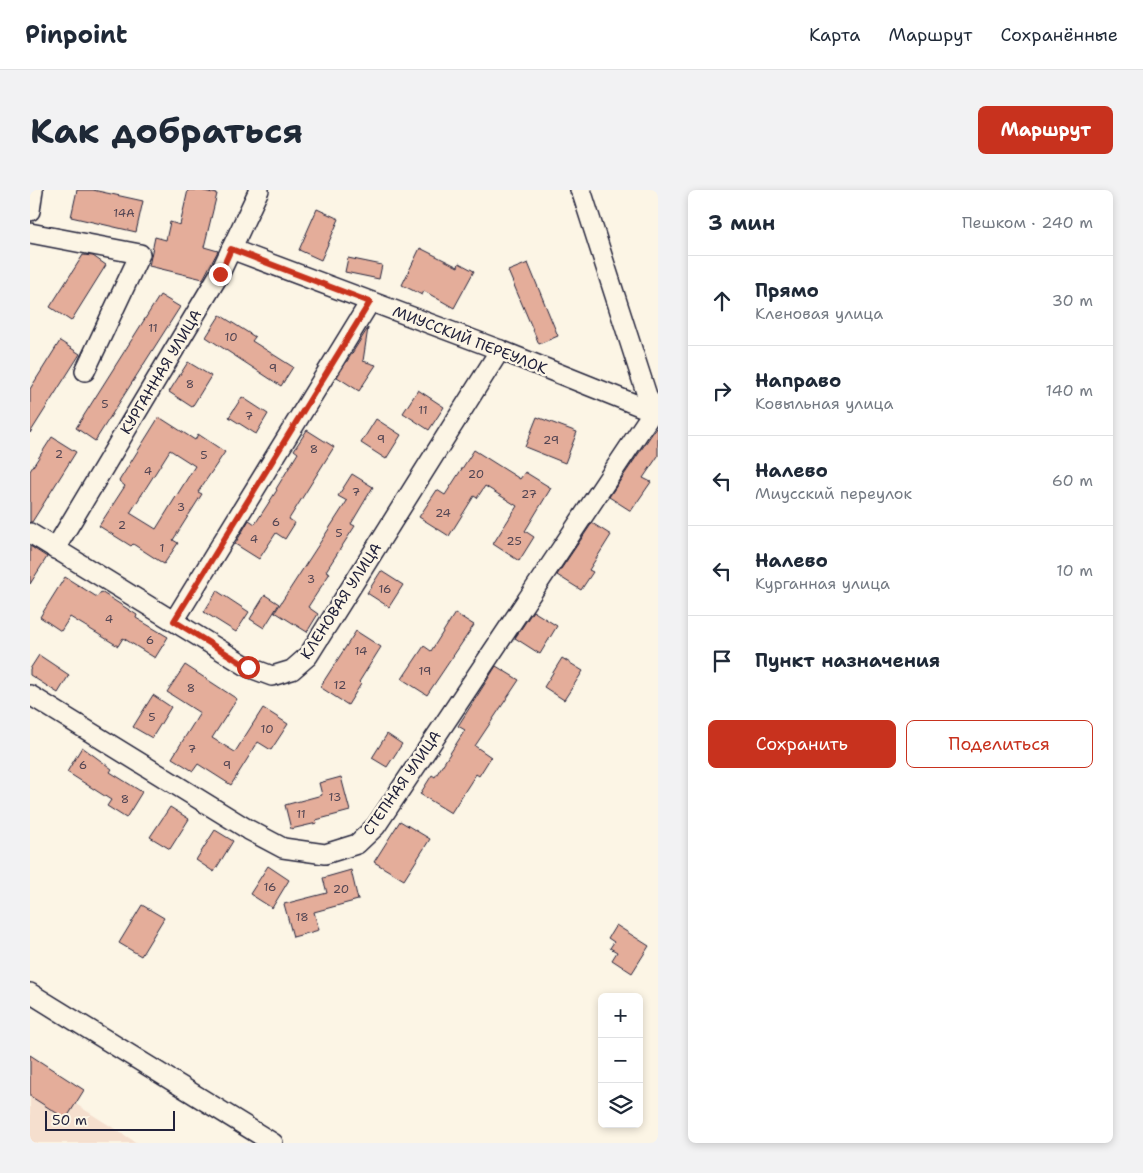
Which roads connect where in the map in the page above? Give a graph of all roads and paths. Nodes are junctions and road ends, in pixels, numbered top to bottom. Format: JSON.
{"nodes":[{"id":1,"x":33,"y":190,"type":"edge"},
{"id":2,"x":259,"y":190,"type":"edge"},
{"id":3,"x":580,"y":190,"type":"edge"},
{"id":4,"x":30,"y":211,"type":"edge"},
{"id":5,"x":30,"y":233,"type":"edge"},
{"id":6,"x":231,"y":249,"type":"junction"},
{"id":7,"x":370,"y":302,"type":"junction"},
{"id":8,"x":500,"y":350,"type":"junction"},
{"id":9,"x":85,"y":370,"type":"dead end"},
{"id":10,"x":655,"y":407,"type":"edge"},
{"id":11,"x":30,"y":533,"type":"edge"},
{"id":12,"x":55,"y":549,"type":"junction"},
{"id":13,"x":174,"y":621,"type":"junction"},
{"id":14,"x":30,"y":695,"type":"edge"},
{"id":15,"x":30,"y":993,"type":"edge"},
{"id":16,"x":273,"y":1143,"type":"edge"}],
"edges":[{"from":1,"to":4,"type":"street"},
{"from":2,"to":6,"type":"street","name":"КУРГАННАЯ УЛИЦА"},
{"from":3,"to":10,"type":"street"},
{"from":5,"to":9,"type":"street"},
{"from":6,"to":7,"type":"street","name":"МИУССКИЙ ПЕРЕУЛОК"},
{"from":6,"to":12,"type":"street","name":"КУРГАННАЯ УЛИЦА"},
{"from":7,"to":8,"type":"street","name":"МИУССКИЙ ПЕРЕУЛОК"},
{"from":7,"to":13,"type":"street"},
{"from":8,"to":10,"type":"street","name":"МИУССКИЙ ПЕРЕУЛОК"},
{"from":8,"to":13,"type":"street","name":"КЛЕНОВАЯ УЛИЦА"},
{"from":10,"to":14,"type":"street","name":"СТЕПНАЯ УЛИЦА"},
{"from":11,"to":12,"type":"street","name":"КЛЕНОВАЯ УЛИЦА"},
{"from":12,"to":13,"type":"street","name":"КЛЕНОВАЯ УЛИЦА"},
{"from":15,"to":16,"type":"street"}]}
